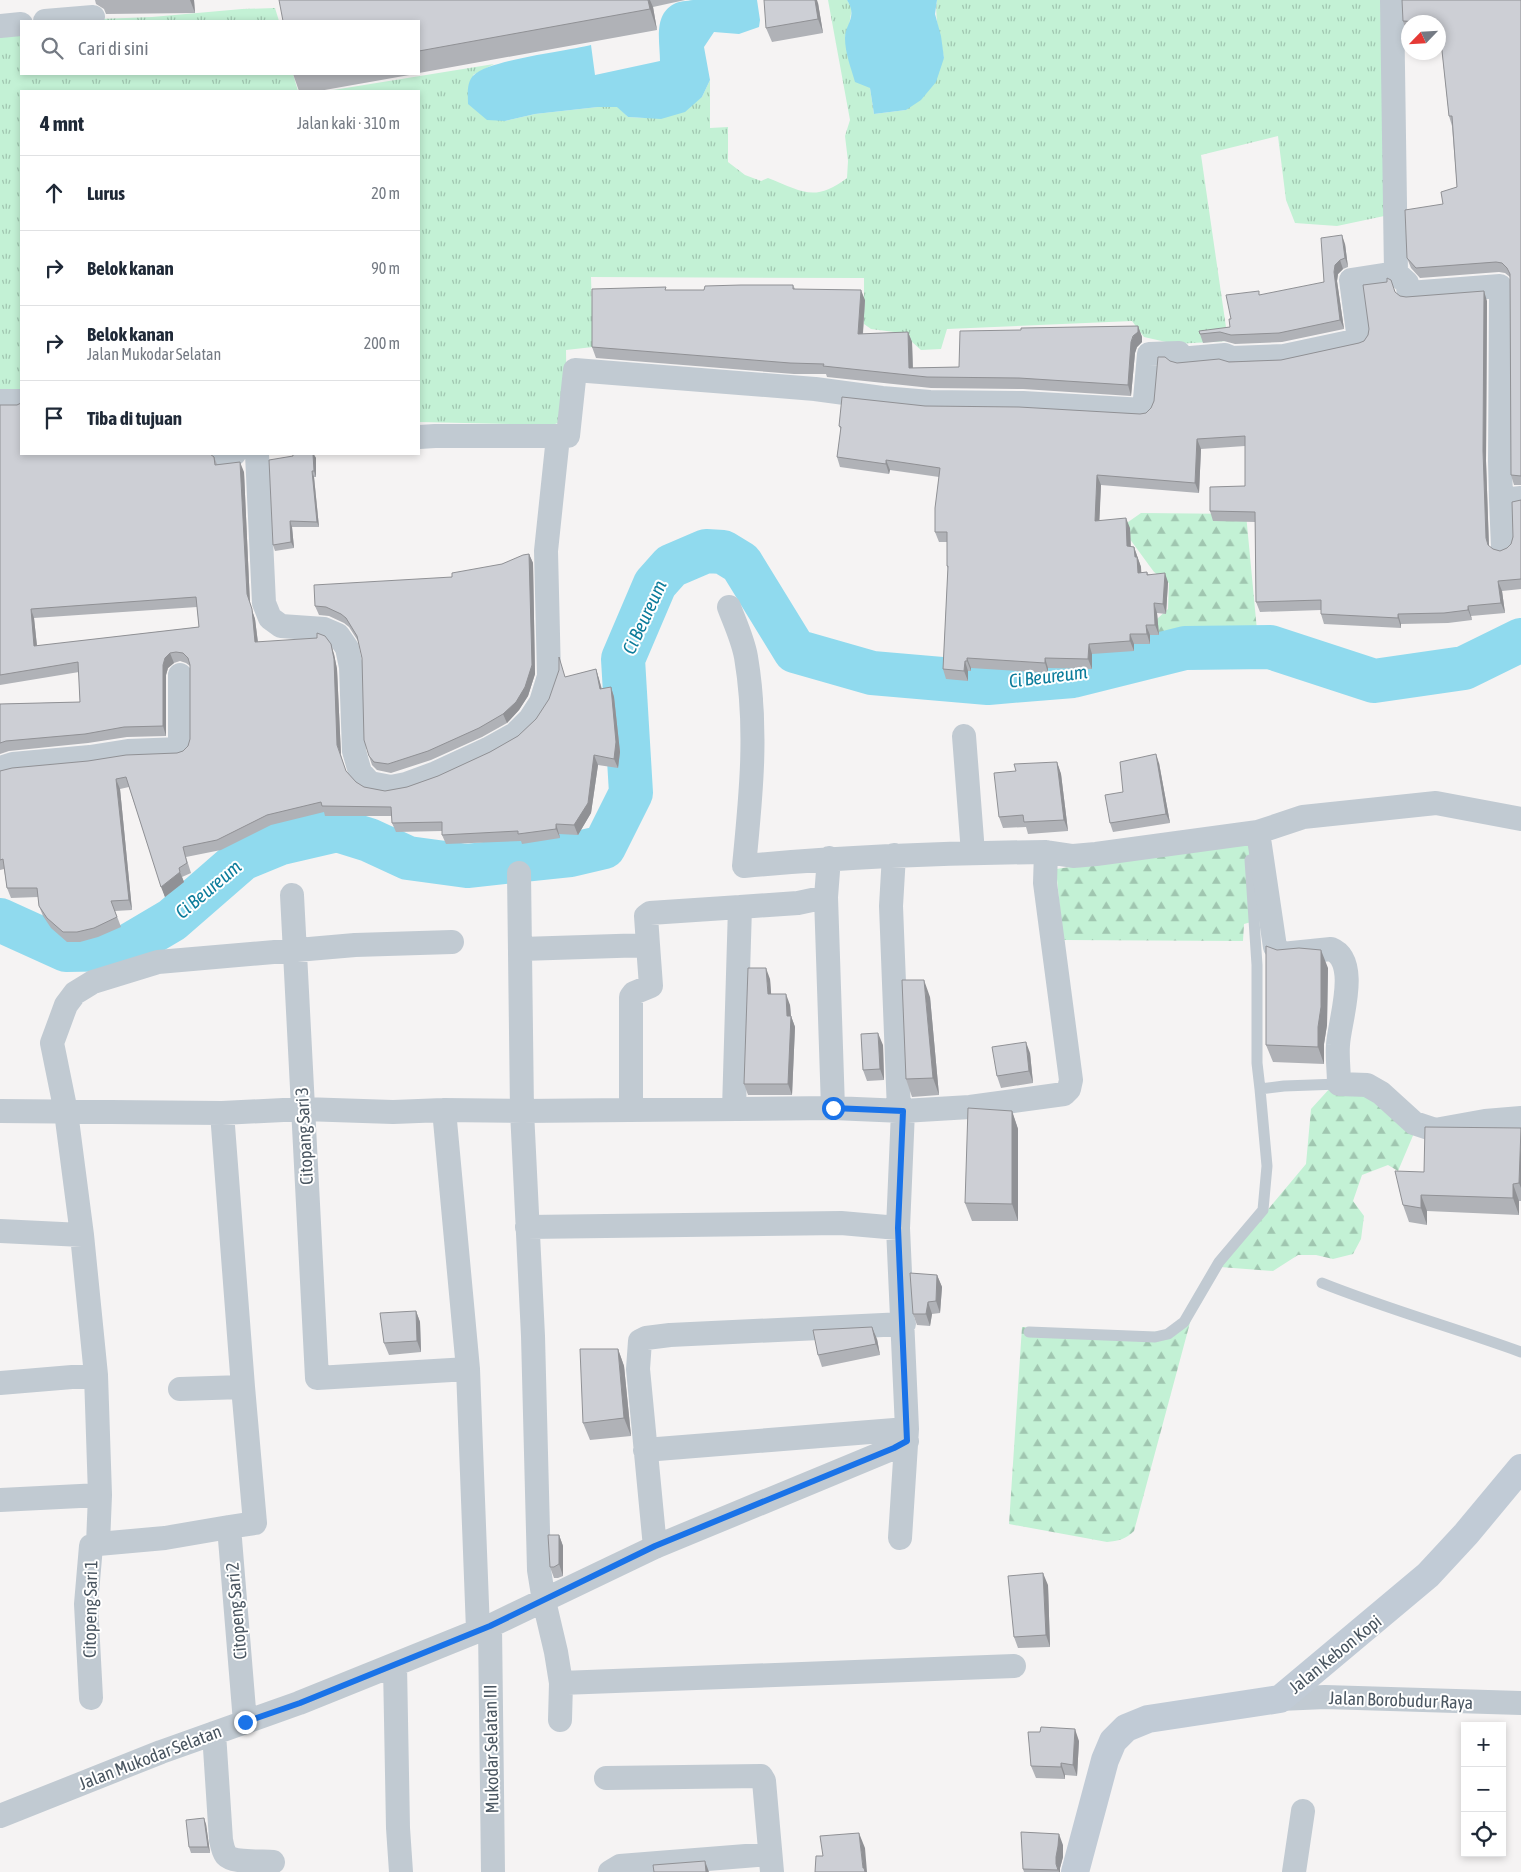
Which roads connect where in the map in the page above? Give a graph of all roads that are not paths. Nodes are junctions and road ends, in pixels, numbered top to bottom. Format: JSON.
{"nodes":[{"id":1,"x":1392,"y":0,"type":"edge"},
{"id":2,"x":93,"y":16,"type":"dead end"},
{"id":3,"x":55,"y":20,"type":"edge"},
{"id":4,"x":20,"y":24,"type":"edge"},
{"id":5,"x":0,"y":26,"type":"edge"},
{"id":6,"x":1396,"y":273,"type":"junction"},
{"id":7,"x":0,"y":401,"type":"edge"},
{"id":8,"x":20,"y":401,"type":"edge"},
{"id":9,"x":558,"y":436,"type":"junction"},
{"id":10,"x":420,"y":437,"type":"edge"},
{"id":11,"x":257,"y":455,"type":"edge"},
{"id":12,"x":1511,"y":499,"type":"edge"},
{"id":13,"x":1503,"y":547,"type":"edge"},
{"id":14,"x":729,"y":607,"type":"dead end"},
{"id":15,"x":180,"y":675,"type":"dead end"},
{"id":16,"x":964,"y":736,"type":"dead end"},
{"id":17,"x":0,"y":768,"type":"edge"},
{"id":18,"x":1521,"y":818,"type":"edge"},
{"id":19,"x":1258,"y":832,"type":"junction"},
{"id":20,"x":1046,"y":852,"type":"junction"},
{"id":21,"x":973,"y":853,"type":"junction"},
{"id":22,"x":894,"y":855,"type":"junction"},
{"id":23,"x":829,"y":858,"type":"junction"},
{"id":24,"x":1250,"y":860,"type":"dead end"},
{"id":25,"x":518,"y":873,"type":"dead end"},
{"id":26,"x":292,"y":895,"type":"dead end"},
{"id":27,"x":826,"y":897,"type":"junction"},
{"id":28,"x":740,"y":907,"type":"junction"},
{"id":29,"x":452,"y":942,"type":"dead end"},
{"id":30,"x":648,"y":945,"type":"junction"},
{"id":31,"x":521,"y":949,"type":"junction"},
{"id":32,"x":294,"y":951,"type":"junction"},
{"id":33,"x":1339,"y":1084,"type":"junction"},
{"id":34,"x":1260,"y":1089,"type":"junction"},
{"id":35,"x":833,"y":1108,"type":"junction"},
{"id":36,"x":303,"y":1109,"type":"junction"},
{"id":37,"x":734,"y":1109,"type":"junction"},
{"id":38,"x":444,"y":1110,"type":"junction"},
{"id":39,"x":631,"y":1110,"type":"junction"},
{"id":40,"x":0,"y":1111,"type":"edge"},
{"id":41,"x":522,"y":1111,"type":"junction"},
{"id":42,"x":901,"y":1111,"type":"junction"},
{"id":43,"x":66,"y":1112,"type":"junction"},
{"id":44,"x":222,"y":1113,"type":"junction"},
{"id":45,"x":1521,"y":1118,"type":"edge"},
{"id":46,"x":527,"y":1227,"type":"junction"},
{"id":47,"x":898,"y":1228,"type":"junction"},
{"id":48,"x":0,"y":1231,"type":"edge"},
{"id":49,"x":82,"y":1235,"type":"junction"},
{"id":50,"x":1322,"y":1283,"type":"dead end"},
{"id":51,"x":904,"y":1324,"type":"junction"},
{"id":52,"x":1029,"y":1332,"type":"dead end"},
{"id":53,"x":1521,"y":1352,"type":"edge"},
{"id":54,"x":468,"y":1369,"type":"junction"},
{"id":55,"x":96,"y":1375,"type":"junction"},
{"id":56,"x":0,"y":1383,"type":"edge"},
{"id":57,"x":243,"y":1387,"type":"junction"},
{"id":58,"x":180,"y":1390,"type":"dead end"},
{"id":59,"x":907,"y":1435,"type":"junction"},
{"id":60,"x":645,"y":1450,"type":"junction"},
{"id":61,"x":1521,"y":1468,"type":"edge"},
{"id":62,"x":100,"y":1495,"type":"junction"},
{"id":63,"x":0,"y":1500,"type":"edge"},
{"id":64,"x":229,"y":1527,"type":"junction"},
{"id":65,"x":900,"y":1538,"type":"dead end"},
{"id":66,"x":98,"y":1544,"type":"junction"},
{"id":67,"x":655,"y":1546,"type":"junction"},
{"id":68,"x":544,"y":1601,"type":"junction"},
{"id":69,"x":484,"y":1628,"type":"junction"},
{"id":70,"x":395,"y":1665,"type":"junction"},
{"id":71,"x":1014,"y":1666,"type":"dead end"},
{"id":72,"x":561,"y":1684,"type":"junction"},
{"id":73,"x":91,"y":1698,"type":"dead end"},
{"id":74,"x":1280,"y":1699,"type":"junction"},
{"id":75,"x":1521,"y":1703,"type":"edge"},
{"id":76,"x":560,"y":1720,"type":"dead end"},
{"id":77,"x":245,"y":1722,"type":"junction"},
{"id":78,"x":214,"y":1733,"type":"junction"},
{"id":79,"x":606,"y":1778,"type":"dead end"},
{"id":80,"x":1303,"y":1811,"type":"dead end"},
{"id":81,"x":0,"y":1816,"type":"edge"},
{"id":82,"x":273,"y":1862,"type":"dead end"},
{"id":83,"x":771,"y":1863,"type":"edge"},
{"id":84,"x":401,"y":1872,"type":"edge"},
{"id":85,"x":493,"y":1872,"type":"edge"},
{"id":86,"x":610,"y":1872,"type":"edge"},
{"id":87,"x":1075,"y":1872,"type":"edge"},
{"id":88,"x":1294,"y":1872,"type":"edge"}],
"edges":[{"from":1,"to":6,"type":"street"},
{"from":2,"to":3,"type":"street"},
{"from":4,"to":5,"type":"street"},
{"from":6,"to":9,"type":"street"},
{"from":6,"to":12,"type":"street"},
{"from":7,"to":8,"type":"street"},
{"from":9,"to":10,"type":"street"},
{"from":9,"to":11,"type":"street"},
{"from":12,"to":13,"type":"street"},
{"from":14,"to":23,"type":"street"},
{"from":15,"to":17,"type":"street"},
{"from":16,"to":21,"type":"street"},
{"from":18,"to":19,"type":"street"},
{"from":19,"to":20,"type":"street"},
{"from":19,"to":33,"type":"street"},
{"from":20,"to":21,"type":"street"},
{"from":20,"to":42,"type":"street"},
{"from":21,"to":22,"type":"street"},
{"from":22,"to":23,"type":"street"},
{"from":22,"to":42,"type":"street"},
{"from":23,"to":27,"type":"street"},
{"from":24,"to":34,"type":"lane"},
{"from":25,"to":31,"type":"street"},
{"from":26,"to":32,"type":"street","name":"Citopang Sari 3"},
{"from":27,"to":28,"type":"street"},
{"from":27,"to":35,"type":"street"},
{"from":28,"to":30,"type":"street"},
{"from":28,"to":37,"type":"street"},
{"from":29,"to":32,"type":"street","name":"Citopeng Sari 1"},
{"from":30,"to":31,"type":"street"},
{"from":30,"to":39,"type":"street"},
{"from":31,"to":41,"type":"street"},
{"from":32,"to":36,"type":"street","name":"Citopang Sari 3"},
{"from":32,"to":43,"type":"street","name":"Citopeng Sari 1"},
{"from":33,"to":34,"type":"lane"},
{"from":33,"to":45,"type":"street"},
{"from":34,"to":52,"type":"lane"},
{"from":35,"to":37,"type":"street"},
{"from":35,"to":42,"type":"street"},
{"from":36,"to":38,"type":"street"},
{"from":36,"to":44,"type":"street"},
{"from":36,"to":54,"type":"street","name":"Citopang Sari 3"},
{"from":37,"to":39,"type":"street"},
{"from":38,"to":41,"type":"street"},
{"from":38,"to":54,"type":"street","name":"Mukodar Selatan III"},
{"from":39,"to":41,"type":"street"},
{"from":40,"to":43,"type":"street"},
{"from":41,"to":46,"type":"street"},
{"from":42,"to":47,"type":"street"},
{"from":43,"to":44,"type":"street"},
{"from":43,"to":49,"type":"street","name":"Citopeng Sari 1"},
{"from":44,"to":57,"type":"street"},
{"from":46,"to":47,"type":"street"},
{"from":46,"to":68,"type":"street"},
{"from":47,"to":51,"type":"street"},
{"from":48,"to":49,"type":"street"},
{"from":49,"to":55,"type":"street","name":"Citopeng Sari 1"},
{"from":50,"to":53,"type":"lane"},
{"from":51,"to":59,"type":"street"},
{"from":51,"to":60,"type":"street"},
{"from":54,"to":69,"type":"street","name":"Mukodar Selatan III"},
{"from":55,"to":56,"type":"street"},
{"from":55,"to":62,"type":"street","name":"Citopeng Sari 1"},
{"from":57,"to":58,"type":"street"},
{"from":57,"to":64,"type":"street"},
{"from":59,"to":60,"type":"street"},
{"from":59,"to":65,"type":"street"},
{"from":59,"to":67,"type":"street","name":"Jalan Mukodar Selatan"},
{"from":60,"to":67,"type":"street"},
{"from":61,"to":74,"type":"main road","name":"Jalan Kebon Kopi"},
{"from":62,"to":63,"type":"street"},
{"from":62,"to":66,"type":"street","name":"Citopeng Sari 1"},
{"from":64,"to":66,"type":"street"},
{"from":64,"to":77,"type":"street","name":"Citopeng Sari 2"},
{"from":66,"to":73,"type":"street","name":"Citopeng Sari 1"},
{"from":67,"to":68,"type":"street","name":"Jalan Mukodar Selatan"},
{"from":68,"to":69,"type":"street","name":"Jalan Mukodar Selatan"},
{"from":68,"to":72,"type":"street"},
{"from":69,"to":70,"type":"street","name":"Jalan Mukodar Selatan"},
{"from":69,"to":85,"type":"street","name":"Mukodar Selatan III"},
{"from":70,"to":77,"type":"street","name":"Jalan Mukodar Selatan"},
{"from":70,"to":84,"type":"street"},
{"from":71,"to":72,"type":"street"},
{"from":72,"to":76,"type":"street"},
{"from":74,"to":75,"type":"street","name":"Jalan Borobudur Raya"},
{"from":74,"to":87,"type":"main road","name":"Jalan Kebon Kopi"},
{"from":77,"to":78,"type":"street","name":"Jalan Mukodar Selatan"},
{"from":78,"to":81,"type":"street","name":"Jalan Mukodar Selatan"},
{"from":78,"to":82,"type":"street"},
{"from":79,"to":83,"type":"street"},
{"from":80,"to":88,"type":"street"},
{"from":83,"to":86,"type":"street"}]}
